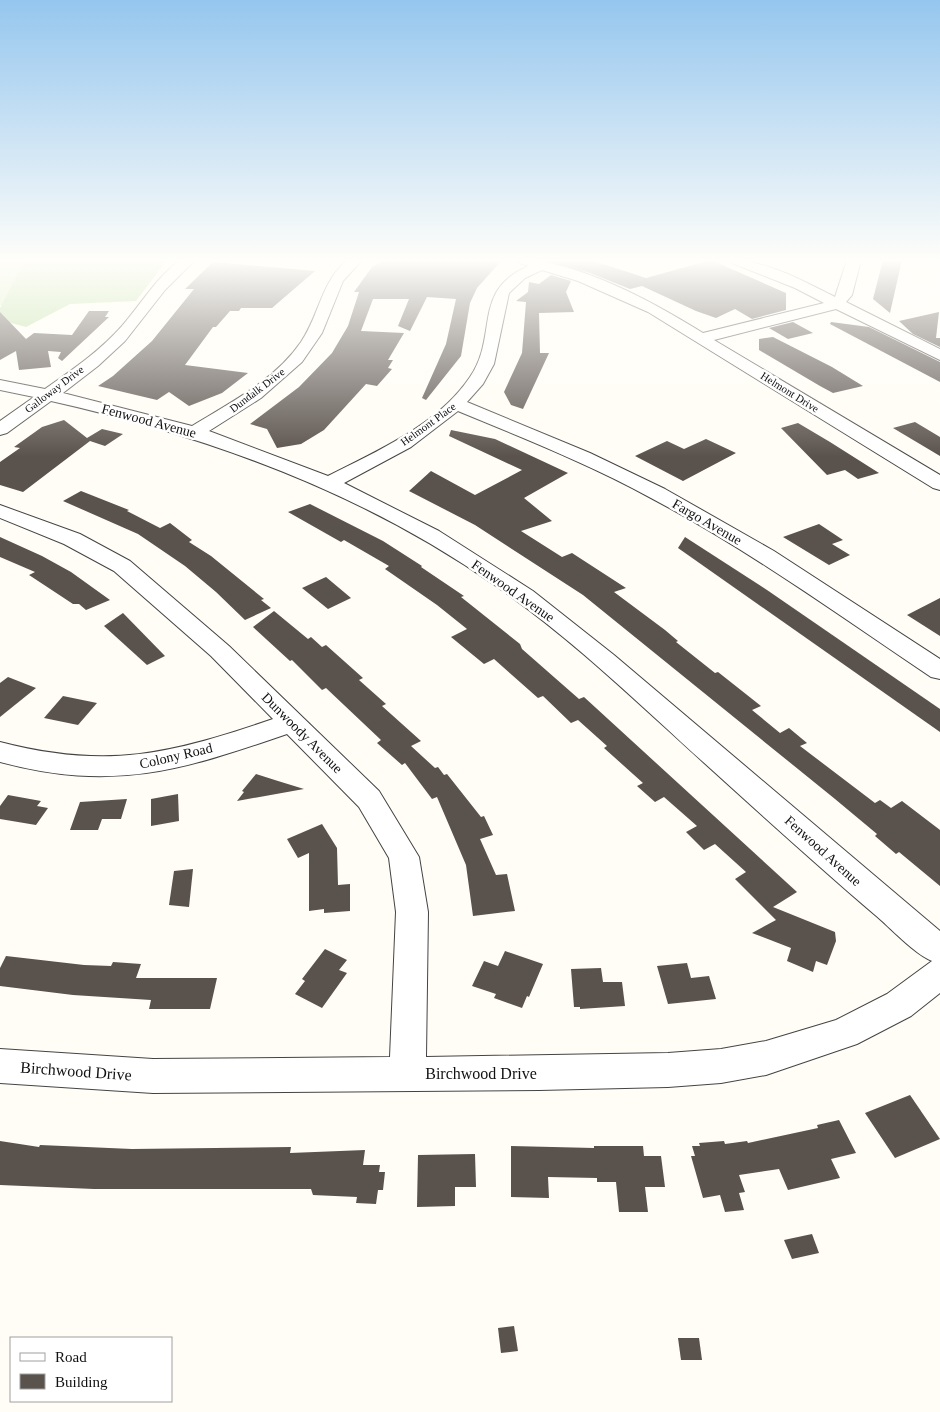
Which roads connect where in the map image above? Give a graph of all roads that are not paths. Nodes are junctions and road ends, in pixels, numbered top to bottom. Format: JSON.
{"nodes":[{"id":1,"x":130,"y":326,"type":"edge"},
{"id":2,"x":318,"y":326,"type":"edge"},
{"id":3,"x":496,"y":326,"type":"edge"},
{"id":4,"x":682,"y":326,"type":"edge"},
{"id":5,"x":750,"y":326,"type":"edge"},
{"id":6,"x":881,"y":326,"type":"edge"},
{"id":7,"x":702,"y":338,"type":"junction"},
{"id":8,"x":940,"y":355,"type":"edge"},
{"id":9,"x":0,"y":385,"type":"edge"},
{"id":10,"x":47,"y":395,"type":"junction"},
{"id":11,"x":456,"y":404,"type":"junction"},
{"id":12,"x":0,"y":429,"type":"edge"},
{"id":13,"x":194,"y":432,"type":"junction"},
{"id":14,"x":327,"y":484,"type":"junction"},
{"id":15,"x":940,"y":484,"type":"edge"},
{"id":16,"x":0,"y":511,"type":"edge"},
{"id":17,"x":940,"y":671,"type":"edge"},
{"id":18,"x":290,"y":723,"type":"junction"},
{"id":19,"x":0,"y":752,"type":"edge"},
{"id":20,"x":940,"y":950,"type":"edge"},
{"id":21,"x":940,"y":973,"type":"edge"},
{"id":22,"x":0,"y":1066,"type":"edge"},
{"id":23,"x":408,"y":1073,"type":"junction"}],
"edges":[{"from":1,"to":10,"type":"street","name":"Galloway Drive"},
{"from":2,"to":13,"type":"street","name":"Dundalk Drive"},
{"from":3,"to":11,"type":"street","name":"Helmont Place"},
{"from":4,"to":7,"type":"street","name":"Helmont Drive"},
{"from":5,"to":7,"type":"street"},
{"from":6,"to":8,"type":"street"},
{"from":7,"to":15,"type":"street","name":"Helmont Drive"},
{"from":9,"to":10,"type":"street","name":"Fenwood Avenue"},
{"from":10,"to":12,"type":"street","name":"Galloway Drive"},
{"from":10,"to":13,"type":"street","name":"Fenwood Avenue"},
{"from":11,"to":14,"type":"street","name":"Helmont Place"},
{"from":11,"to":17,"type":"street","name":"Fargo Avenue"},
{"from":13,"to":14,"type":"street","name":"Fenwood Avenue"},
{"from":14,"to":20,"type":"street","name":"Fenwood Avenue"},
{"from":16,"to":18,"type":"street","name":"Dunwoody Avenue"},
{"from":18,"to":19,"type":"street","name":"Colony Road"},
{"from":18,"to":23,"type":"street","name":"Dunwoody Avenue"},
{"from":21,"to":23,"type":"street","name":"Birchwood Drive"},
{"from":22,"to":23,"type":"street","name":"Birchwood Drive"}]}
